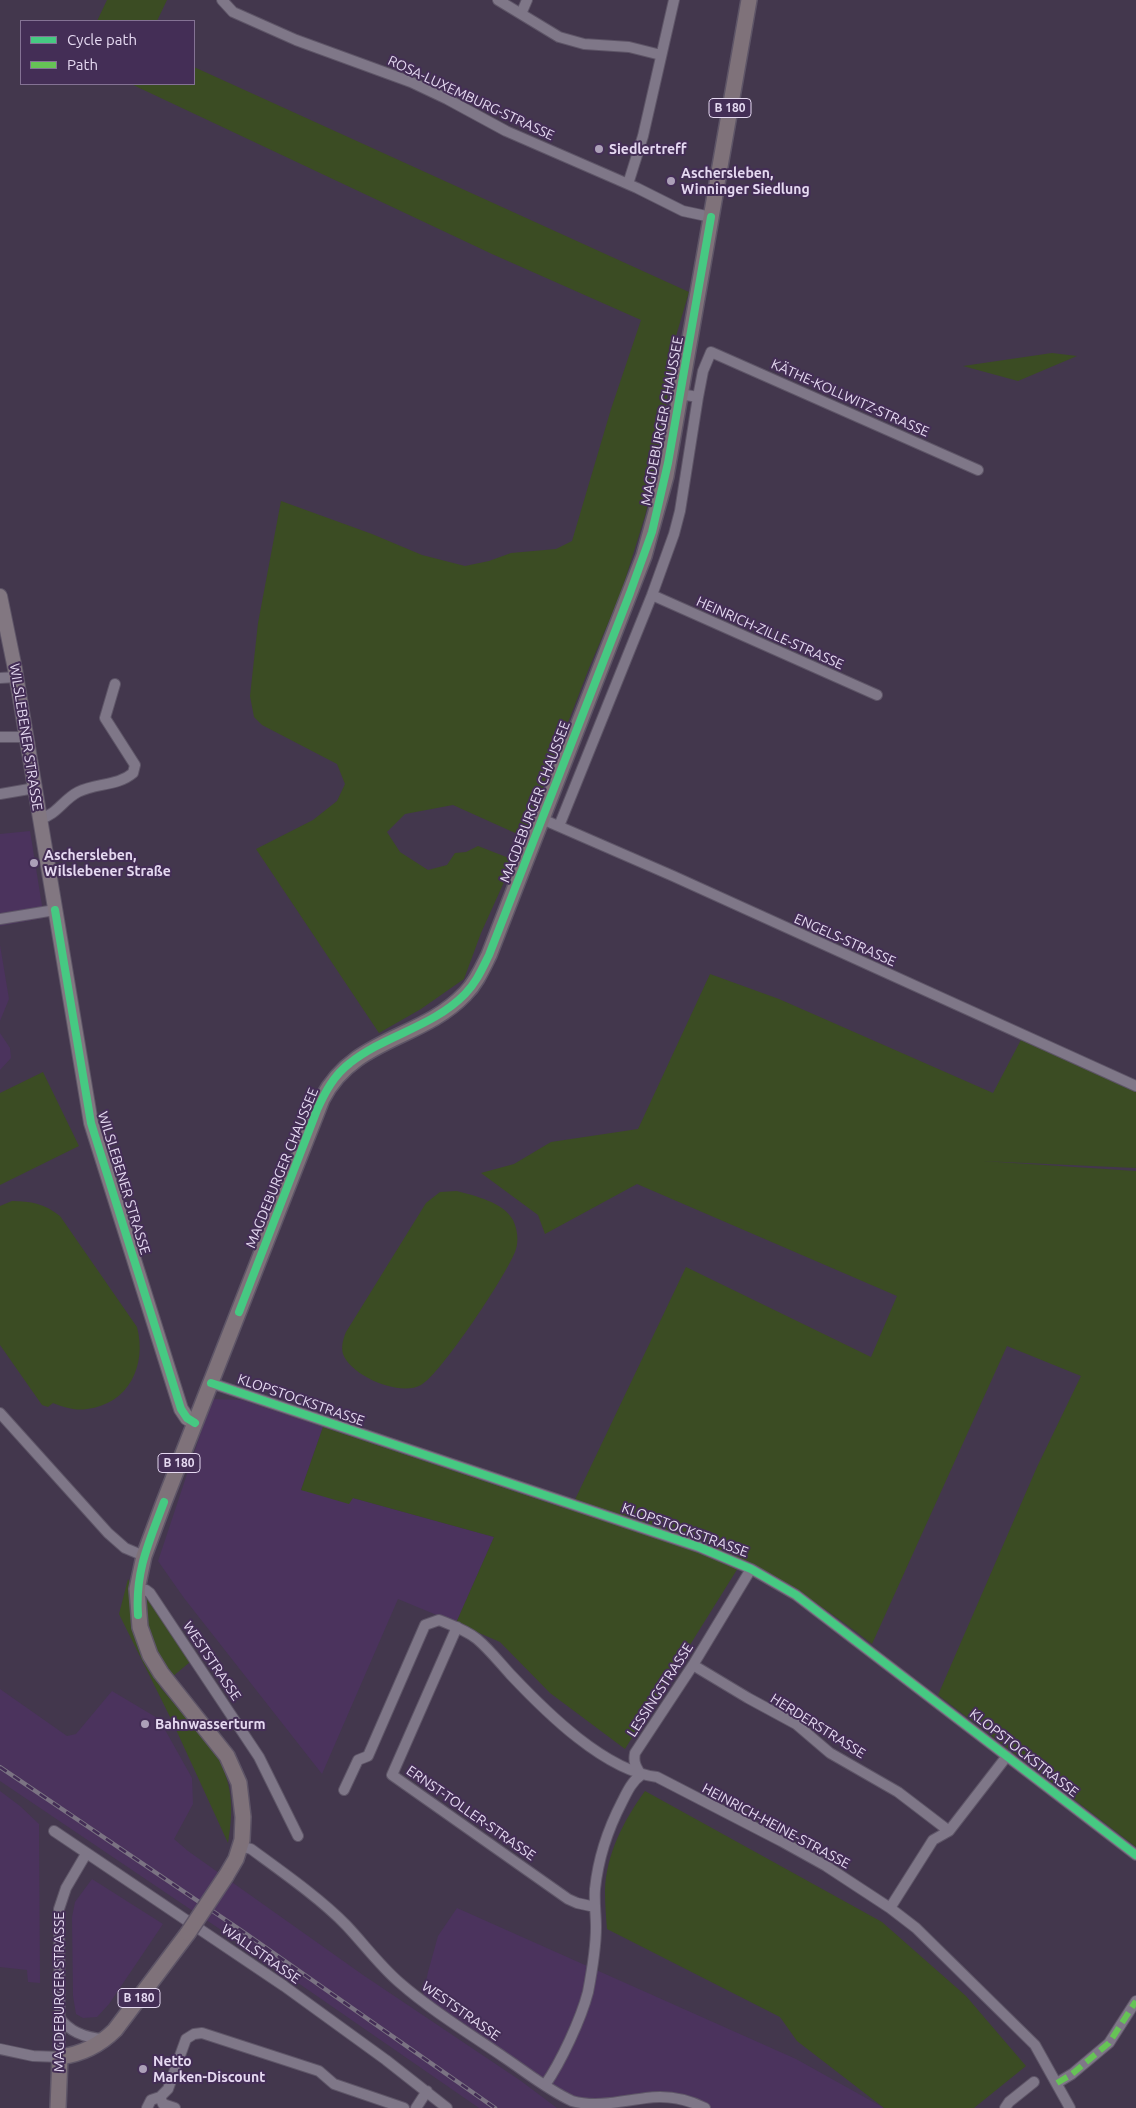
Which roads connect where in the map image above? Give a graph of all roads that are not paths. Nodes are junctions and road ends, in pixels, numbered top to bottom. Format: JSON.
{"nodes":[{"id":1,"x":498,"y":0,"type":"edge"},
{"id":2,"x":527,"y":0,"type":"edge"},
{"id":3,"x":674,"y":0,"type":"edge"},
{"id":4,"x":749,"y":0,"type":"edge"},
{"id":5,"x":227,"y":2,"type":"edge"},
{"id":6,"x":521,"y":14,"type":"junction"},
{"id":7,"x":661,"y":55,"type":"junction"},
{"id":8,"x":628,"y":184,"type":"junction"},
{"id":9,"x":711,"y":217,"type":"junction"},
{"id":10,"x":680,"y":394,"type":"junction"},
{"id":11,"x":698,"y":397,"type":"junction"},
{"id":12,"x":978,"y":470,"type":"dead end"},
{"id":13,"x":652,"y":595,"type":"junction"},
{"id":14,"x":0,"y":596,"type":"edge"},
{"id":15,"x":16,"y":673,"type":"junction"},
{"id":16,"x":0,"y":678,"type":"edge"},
{"id":17,"x":115,"y":684,"type":"dead end"},
{"id":18,"x":877,"y":695,"type":"dead end"},
{"id":19,"x":0,"y":737,"type":"edge"},
{"id":20,"x":26,"y":737,"type":"junction"},
{"id":21,"x":35,"y":788,"type":"junction"},
{"id":22,"x":0,"y":794,"type":"edge"},
{"id":23,"x":40,"y":818,"type":"junction"},
{"id":24,"x":542,"y":819,"type":"junction"},
{"id":25,"x":559,"y":826,"type":"junction"},
{"id":26,"x":55,"y":910,"type":"junction"},
{"id":27,"x":0,"y":919,"type":"edge"},
{"id":28,"x":1136,"y":1086,"type":"edge"},
{"id":29,"x":211,"y":1383,"type":"junction"},
{"id":30,"x":0,"y":1413,"type":"edge"},
{"id":31,"x":195,"y":1423,"type":"junction"},
{"id":32,"x":144,"y":1556,"type":"junction"},
{"id":33,"x":751,"y":1569,"type":"junction"},
{"id":34,"x":137,"y":1589,"type":"junction"},
{"id":35,"x":457,"y":1627,"type":"junction"},
{"id":36,"x":694,"y":1665,"type":"junction"},
{"id":37,"x":1007,"y":1756,"type":"junction"},
{"id":38,"x":641,"y":1775,"type":"junction"},
{"id":39,"x":344,"y":1790,"type":"dead end"},
{"id":40,"x":950,"y":1831,"type":"junction"},
{"id":41,"x":54,"y":1832,"type":"dead end"},
{"id":42,"x":298,"y":1836,"type":"dead end"},
{"id":43,"x":240,"y":1846,"type":"junction"},
{"id":44,"x":86,"y":1854,"type":"junction"},
{"id":45,"x":1136,"y":1855,"type":"edge"},
{"id":46,"x":595,"y":1907,"type":"junction"},
{"id":47,"x":890,"y":1908,"type":"junction"},
{"id":48,"x":1136,"y":2001,"type":"edge"},
{"id":49,"x":59,"y":2017,"type":"junction"},
{"id":50,"x":105,"y":2039,"type":"junction"},
{"id":51,"x":0,"y":2049,"type":"edge"},
{"id":52,"x":60,"y":2057,"type":"junction"},
{"id":53,"x":1034,"y":2082,"type":"dead end"},
{"id":54,"x":1056,"y":2083,"type":"junction"},
{"id":55,"x":545,"y":2085,"type":"junction"},
{"id":56,"x":427,"y":2092,"type":"junction"},
{"id":57,"x":160,"y":2097,"type":"junction"},
{"id":58,"x":58,"y":2108,"type":"edge"},
{"id":59,"x":147,"y":2108,"type":"edge"},
{"id":60,"x":175,"y":2108,"type":"edge"},
{"id":61,"x":404,"y":2108,"type":"edge"},
{"id":62,"x":416,"y":2108,"type":"edge"},
{"id":63,"x":447,"y":2108,"type":"edge"},
{"id":64,"x":705,"y":2108,"type":"edge"},
{"id":65,"x":1005,"y":2108,"type":"edge"},
{"id":66,"x":1070,"y":2108,"type":"edge"}],
"edges":[{"from":1,"to":6,"type":"street"},
{"from":2,"to":6,"type":"street"},
{"from":3,"to":7,"type":"street"},
{"from":4,"to":9,"type":"main road","name":"MAGDEBURGER CHAUSSEE","number":"B 180"},
{"from":5,"to":8,"type":"street","name":"ROSA-LUXEMBURG-STRASSE"},
{"from":6,"to":7,"type":"street"},
{"from":7,"to":8,"type":"street"},
{"from":8,"to":9,"type":"street","name":"ROSA-LUXEMBURG-STRASSE"},
{"from":9,"to":10,"type":"main road","name":"MAGDEBURGER CHAUSSEE","number":"B 180"},
{"from":10,"to":11,"type":"street"},
{"from":10,"to":24,"type":"main road","name":"MAGDEBURGER CHAUSSEE","number":"B 180"},
{"from":11,"to":12,"type":"street","name":"KÄTHE-KOLLWITZ-STRASSE"},
{"from":11,"to":13,"type":"street"},
{"from":13,"to":18,"type":"street","name":"HEINRICH-ZILLE-STRASSE"},
{"from":13,"to":25,"type":"street"},
{"from":14,"to":15,"type":"street","name":"WILSLEBENER STRASSE"},
{"from":15,"to":16,"type":"street"},
{"from":15,"to":20,"type":"street","name":"WILSLEBENER STRASSE"},
{"from":17,"to":23,"type":"street","name":"WILSLEBENER STRASSE"},
{"from":19,"to":20,"type":"street"},
{"from":20,"to":21,"type":"street","name":"WILSLEBENER STRASSE"},
{"from":21,"to":22,"type":"street"},
{"from":21,"to":23,"type":"street","name":"WILSLEBENER STRASSE"},
{"from":23,"to":26,"type":"street","name":"WILSLEBENER STRASSE"},
{"from":24,"to":25,"type":"street","name":"ENGELS-STRASSE"},
{"from":24,"to":29,"type":"main road","name":"MAGDEBURGER CHAUSSEE","number":"B 180"},
{"from":25,"to":28,"type":"street","name":"ENGELS-STRASSE"},
{"from":26,"to":27,"type":"street"},
{"from":26,"to":31,"type":"street","name":"WILSLEBENER STRASSE"},
{"from":29,"to":31,"type":"main road","name":"MAGDEBURGER CHAUSSEE","number":"B 180"},
{"from":29,"to":33,"type":"street","name":"KLOPSTOCKSTRASSE"},
{"from":30,"to":32,"type":"street"},
{"from":31,"to":32,"type":"main road","name":"MAGDEBURGER CHAUSSEE","number":"B 180"},
{"from":32,"to":34,"type":"main road","name":"MAGDEBURGER CHAUSSEE","number":"B 180"},
{"from":33,"to":36,"type":"street","name":"LESSINGSTRASSE"},
{"from":33,"to":37,"type":"street","name":"KLOPSTOCKSTRASSE"},
{"from":34,"to":42,"type":"street","name":"WESTSTRASSE"},
{"from":34,"to":43,"type":"main road","name":"MAGDEBURGER CHAUSSEE","number":"B 180"},
{"from":35,"to":38,"type":"street","name":"HEINRICH-HEINE-STRASSE"},
{"from":35,"to":39,"type":"street"},
{"from":35,"to":46,"type":"street","name":"ERNST-TOLLER-STRASSE"},
{"from":36,"to":38,"type":"street","name":"LESSINGSTRASSE"},
{"from":36,"to":40,"type":"street","name":"HERDERSTRASSE"},
{"from":37,"to":40,"type":"street"},
{"from":37,"to":45,"type":"street","name":"KLOPSTOCKSTRASSE"},
{"from":38,"to":46,"type":"street"},
{"from":38,"to":47,"type":"street","name":"HEINRICH-HEINE-STRASSE"},
{"from":40,"to":47,"type":"street"},
{"from":41,"to":44,"type":"street","name":"WALLSTRASSE"},
{"from":43,"to":50,"type":"main road","name":"MAGDEBURGER CHAUSSEE","number":"B 180","bridge":true},
{"from":43,"to":55,"type":"street","name":"WESTSTRASSE"},
{"from":44,"to":49,"type":"street","name":"MAGDEBURGER STRASSE"},
{"from":44,"to":56,"type":"street","name":"WALLSTRASSE"},
{"from":46,"to":55,"type":"street"},
{"from":47,"to":54,"type":"street","name":"HEINRICH-HEINE-STRASSE"},
{"from":48,"to":54,"type":"street"},
{"from":49,"to":50,"type":"street"},
{"from":49,"to":52,"type":"street","name":"MAGDEBURGER STRASSE"},
{"from":50,"to":52,"type":"main road","name":"MAGDEBURGER CHAUSSEE","number":"B 180"},
{"from":51,"to":52,"type":"street"},
{"from":52,"to":58,"type":"main road","name":"MAGDEBURGER STRASSE"},
{"from":53,"to":65,"type":"street"},
{"from":54,"to":66,"type":"street","name":"HEINRICH-HEINE-STRASSE"},
{"from":55,"to":64,"type":"street","name":"WESTSTRASSE"},
{"from":56,"to":62,"type":"street"},
{"from":56,"to":63,"type":"street","name":"WALLSTRASSE"},
{"from":57,"to":59,"type":"street"},
{"from":57,"to":60,"type":"street"},
{"from":57,"to":61,"type":"street"}]}
